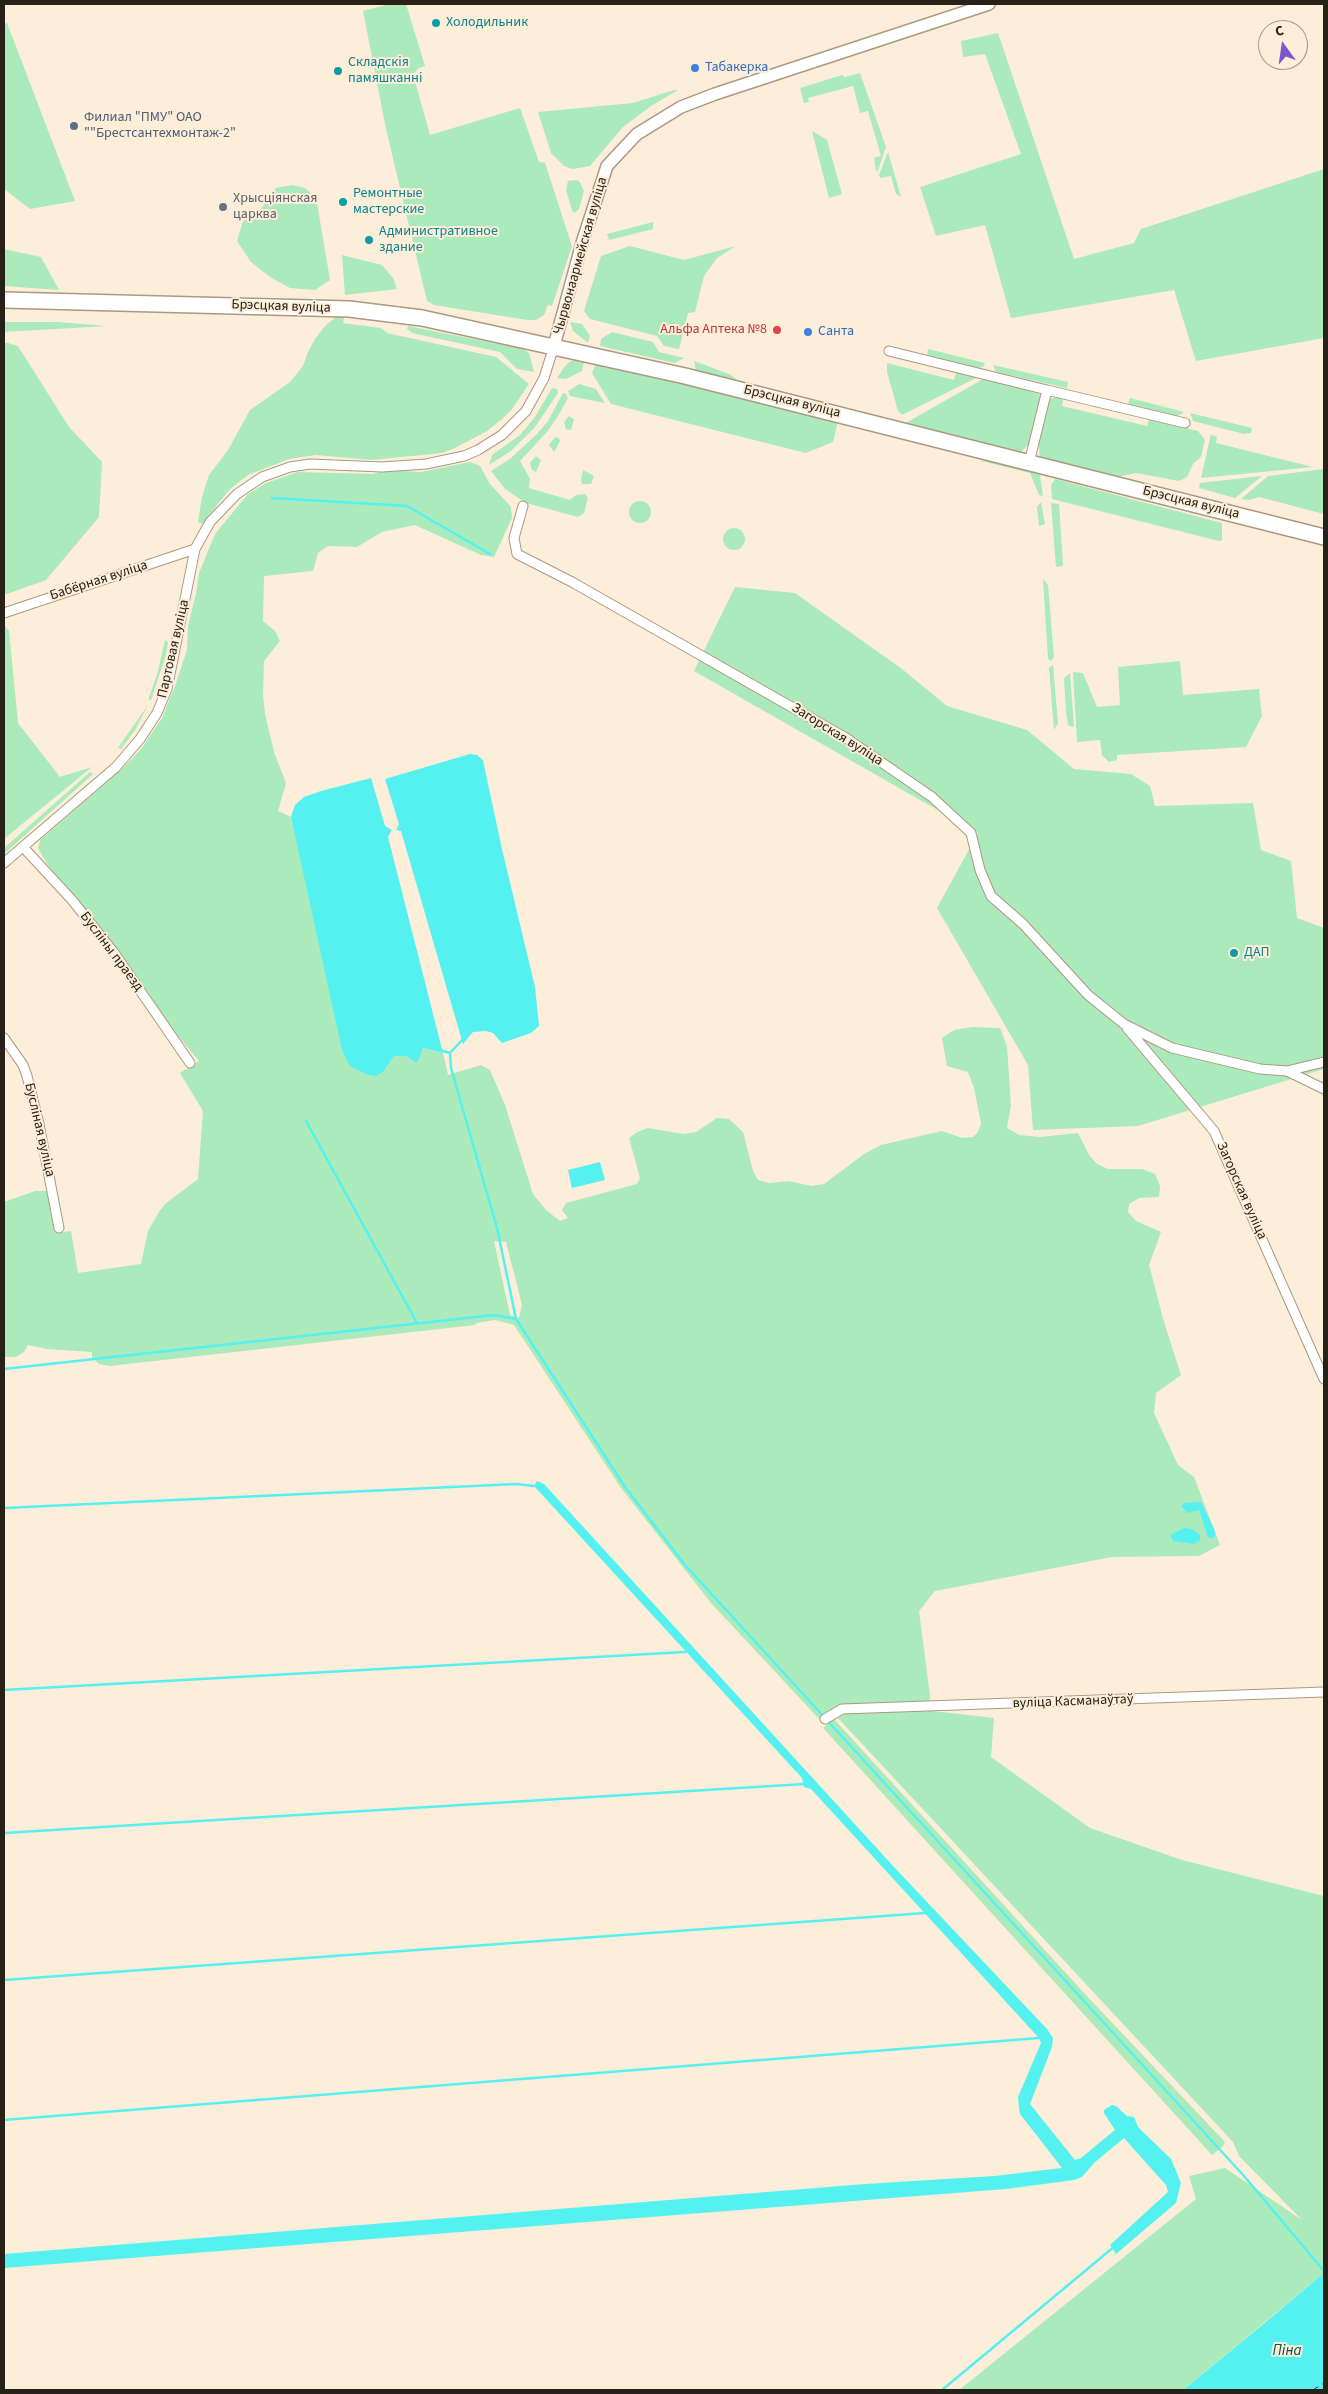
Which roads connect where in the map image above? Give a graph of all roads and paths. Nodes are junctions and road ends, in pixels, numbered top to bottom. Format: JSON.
{"nodes":[{"id":1,"x":990,"y":4,"type":"edge"},
{"id":2,"x":4,"y":300,"type":"edge"},
{"id":3,"x":554,"y":346,"type":"junction"},
{"id":4,"x":889,"y":352,"type":"dead end"},
{"id":5,"x":1047,"y":390,"type":"junction"},
{"id":6,"x":1185,"y":423,"type":"dead end"},
{"id":7,"x":1029,"y":463,"type":"junction"},
{"id":8,"x":523,"y":506,"type":"dead end"},
{"id":9,"x":1324,"y":537,"type":"edge"},
{"id":10,"x":195,"y":549,"type":"junction"},
{"id":11,"x":4,"y":612,"type":"edge"},
{"id":12,"x":23,"y":847,"type":"junction"},
{"id":13,"x":4,"y":863,"type":"edge"},
{"id":14,"x":1124,"y":1024,"type":"junction"},
{"id":15,"x":4,"y":1038,"type":"edge"},
{"id":16,"x":1324,"y":1062,"type":"edge"},
{"id":17,"x":190,"y":1063,"type":"dead end"},
{"id":18,"x":1287,"y":1071,"type":"junction"},
{"id":19,"x":1324,"y":1089,"type":"edge"},
{"id":20,"x":59,"y":1228,"type":"dead end"},
{"id":21,"x":1324,"y":1379,"type":"edge"},
{"id":22,"x":1324,"y":1692,"type":"edge"},
{"id":23,"x":825,"y":1719,"type":"dead end"}],
"edges":[{"from":1,"to":3,"type":"street","name":"Чырвонаармейская вуліца"},
{"from":2,"to":3,"type":"main road","name":"Брэсцкая вуліца"},
{"from":3,"to":7,"type":"main road","name":"Брэсцкая вуліца"},
{"from":3,"to":10,"type":"street"},
{"from":4,"to":5,"type":"street"},
{"from":5,"to":6,"type":"street"},
{"from":5,"to":7,"type":"street"},
{"from":7,"to":9,"type":"main road","name":"Брэсцкая вуліца"},
{"from":8,"to":14,"type":"street","name":"Загорская вуліца"},
{"from":10,"to":11,"type":"street","name":"Бабёрная вуліца"},
{"from":10,"to":12,"type":"street","name":"Партовая вуліца"},
{"from":12,"to":13,"type":"street","name":"Партовая вуліца"},
{"from":12,"to":17,"type":"street","name":"Бусліны праезд"},
{"from":14,"to":18,"type":"street","name":"Загорская вуліца"},
{"from":14,"to":21,"type":"street","name":"Загорская вуліца"},
{"from":15,"to":20,"type":"street","name":"Бусліная вуліца"},
{"from":16,"to":18,"type":"street"},
{"from":18,"to":19,"type":"street","name":"Загорская вуліца"},
{"from":22,"to":23,"type":"street","name":"вуліца Касманаўтаў"}]}
